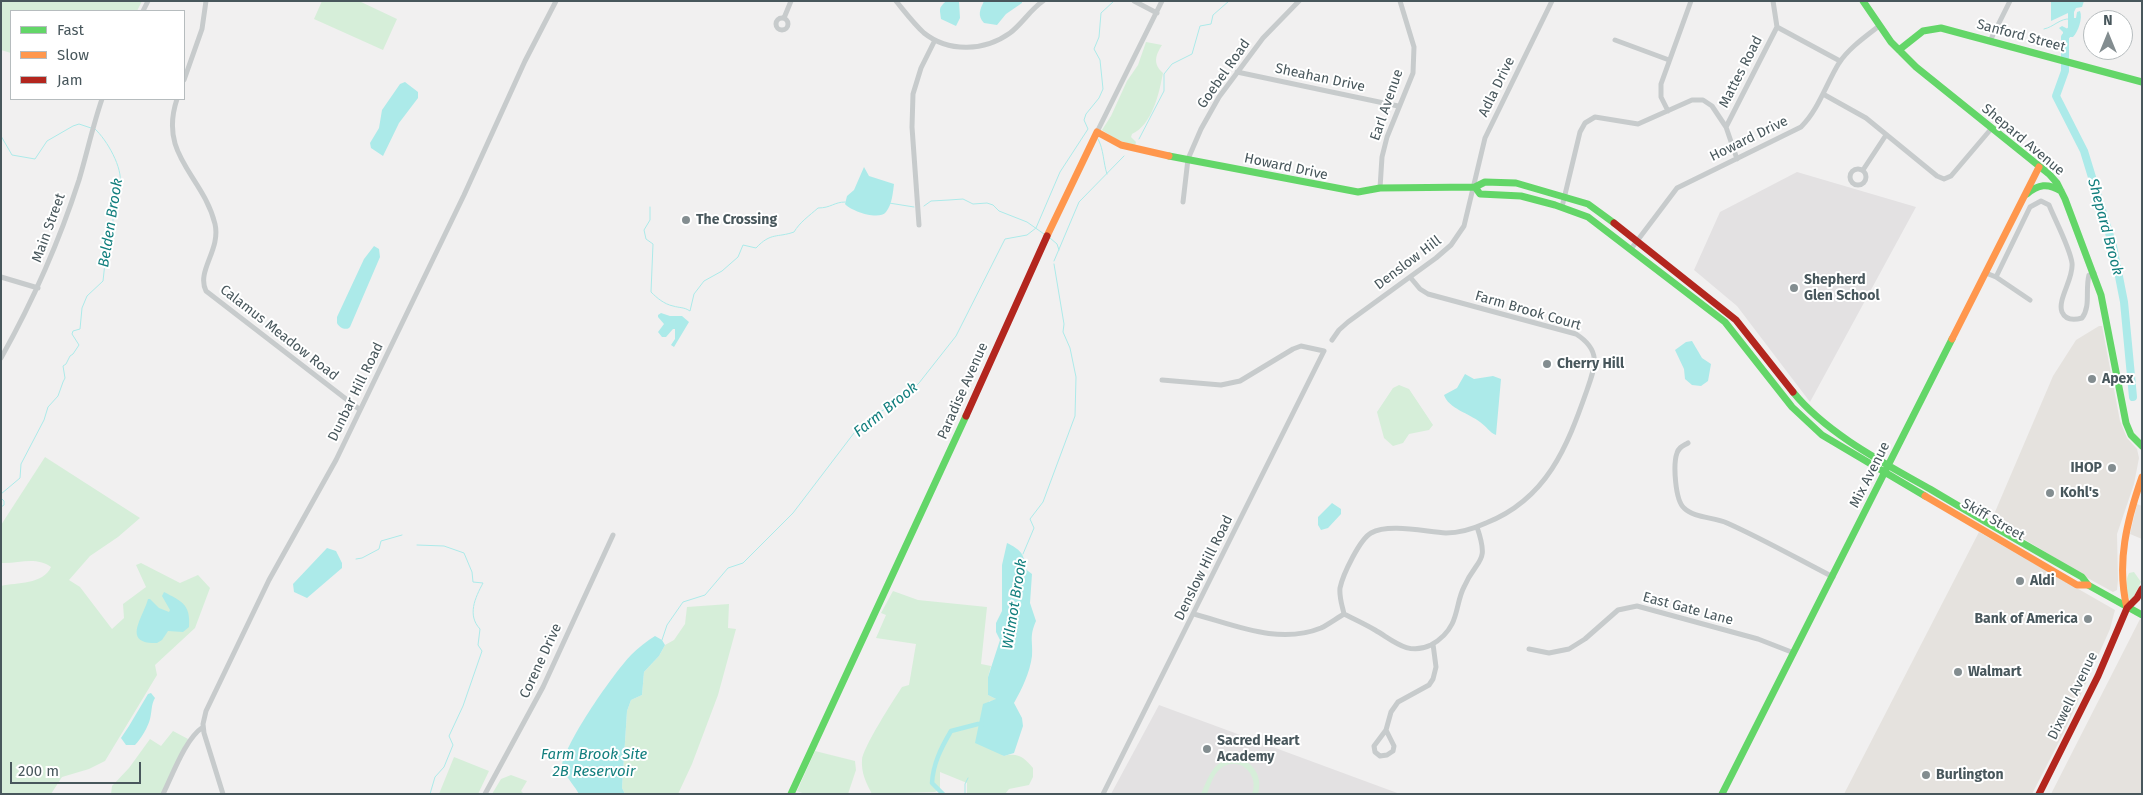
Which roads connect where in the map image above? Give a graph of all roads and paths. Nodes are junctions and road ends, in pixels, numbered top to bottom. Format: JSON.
{"nodes":[{"id":1,"x":206,"y":1,"type":"edge"},
{"id":2,"x":556,"y":1,"type":"edge"},
{"id":3,"x":791,"y":1,"type":"edge"},
{"id":4,"x":896,"y":1,"type":"edge"},
{"id":5,"x":1043,"y":1,"type":"edge"},
{"id":6,"x":1134,"y":1,"type":"edge"},
{"id":7,"x":1162,"y":1,"type":"edge"},
{"id":8,"x":1299,"y":1,"type":"edge"},
{"id":9,"x":1400,"y":1,"type":"edge"},
{"id":10,"x":1552,"y":1,"type":"edge"},
{"id":11,"x":1691,"y":1,"type":"edge"},
{"id":12,"x":1774,"y":1,"type":"edge"},
{"id":13,"x":1863,"y":1,"type":"edge"},
{"id":14,"x":2010,"y":1,"type":"edge"},
{"id":15,"x":1157,"y":12,"type":"junction"},
{"id":16,"x":784,"y":18,"type":"dead end"},
{"id":17,"x":1777,"y":26,"type":"junction"},
{"id":18,"x":1879,"y":26,"type":"junction"},
{"id":19,"x":935,"y":40,"type":"junction"},
{"id":20,"x":1615,"y":40,"type":"dead end"},
{"id":21,"x":1990,"y":41,"type":"junction"},
{"id":22,"x":1899,"y":50,"type":"junction"},
{"id":23,"x":1669,"y":60,"type":"junction"},
{"id":24,"x":1840,"y":61,"type":"junction"},
{"id":25,"x":1237,"y":72,"type":"junction"},
{"id":26,"x":185,"y":77,"type":"edge"},
{"id":27,"x":2142,"y":82,"type":"edge"},
{"id":28,"x":1823,"y":94,"type":"junction"},
{"id":29,"x":102,"y":100,"type":"edge"},
{"id":30,"x":177,"y":100,"type":"edge"},
{"id":31,"x":1398,"y":106,"type":"junction"},
{"id":32,"x":1668,"y":111,"type":"junction"},
{"id":33,"x":1726,"y":127,"type":"junction"},
{"id":34,"x":1991,"y":129,"type":"junction"},
{"id":35,"x":1097,"y":132,"type":"junction"},
{"id":36,"x":1886,"y":135,"type":"junction"},
{"id":37,"x":1188,"y":159,"type":"junction"},
{"id":38,"x":1737,"y":159,"type":"junction"},
{"id":39,"x":2039,"y":167,"type":"junction"},
{"id":40,"x":1862,"y":170,"type":"dead end"},
{"id":41,"x":1474,"y":187,"type":"junction"},
{"id":42,"x":1380,"y":188,"type":"junction"},
{"id":43,"x":2061,"y":191,"type":"junction"},
{"id":44,"x":1564,"y":196,"type":"junction"},
{"id":45,"x":2022,"y":199,"type":"junction"},
{"id":46,"x":1183,"y":202,"type":"dead end"},
{"id":47,"x":1562,"y":207,"type":"junction"},
{"id":48,"x":919,"y":224,"type":"dead end"},
{"id":49,"x":1638,"y":240,"type":"junction"},
{"id":50,"x":1631,"y":249,"type":"junction"},
{"id":51,"x":1986,"y":273,"type":"junction"},
{"id":52,"x":2094,"y":273,"type":"junction"},
{"id":53,"x":1410,"y":276,"type":"junction"},
{"id":54,"x":1,"y":277,"type":"edge"},
{"id":55,"x":1996,"y":278,"type":"junction"},
{"id":56,"x":38,"y":288,"type":"junction"},
{"id":57,"x":2030,"y":300,"type":"dead end"},
{"id":58,"x":1741,"y":325,"type":"junction"},
{"id":59,"x":1733,"y":331,"type":"junction"},
{"id":60,"x":1332,"y":340,"type":"dead end"},
{"id":61,"x":1,"y":358,"type":"edge"},
{"id":62,"x":1767,"y":358,"type":"junction"},
{"id":63,"x":1759,"y":364,"type":"junction"},
{"id":64,"x":1162,"y":380,"type":"dead end"},
{"id":65,"x":359,"y":409,"type":"junction"},
{"id":66,"x":1828,"y":426,"type":"junction"},
{"id":67,"x":1822,"y":435,"type":"junction"},
{"id":68,"x":1688,"y":444,"type":"dead end"},
{"id":69,"x":2142,"y":446,"type":"edge"},
{"id":70,"x":1888,"y":469,"type":"junction"},
{"id":71,"x":2142,"y":477,"type":"edge"},
{"id":72,"x":1477,"y":527,"type":"junction"},
{"id":73,"x":613,"y":535,"type":"dead end"},
{"id":74,"x":1833,"y":577,"type":"junction"},
{"id":75,"x":2142,"y":589,"type":"edge"},
{"id":76,"x":2127,"y":608,"type":"junction"},
{"id":77,"x":1194,"y":614,"type":"junction"},
{"id":78,"x":1344,"y":614,"type":"junction"},
{"id":79,"x":2142,"y":615,"type":"edge"},
{"id":80,"x":1433,"y":644,"type":"junction"},
{"id":81,"x":1529,"y":649,"type":"dead end"},
{"id":82,"x":1794,"y":653,"type":"junction"},
{"id":83,"x":203,"y":727,"type":"junction"},
{"id":84,"x":1386,"y":730,"type":"junction"},
{"id":85,"x":163,"y":794,"type":"edge"},
{"id":86,"x":223,"y":794,"type":"edge"},
{"id":87,"x":486,"y":794,"type":"edge"},
{"id":88,"x":791,"y":794,"type":"edge"},
{"id":89,"x":1103,"y":794,"type":"edge"},
{"id":90,"x":1722,"y":794,"type":"edge"},
{"id":91,"x":2039,"y":794,"type":"edge"}],
"edges":[{"from":1,"to":26,"type":"street"},
{"from":2,"to":65,"type":"street","name":"Dunbar Hill Road"},
{"from":3,"to":16,"type":"street"},
{"from":4,"to":19,"type":"street"},
{"from":5,"to":19,"type":"street"},
{"from":6,"to":15,"type":"street"},
{"from":7,"to":15,"type":"street","name":"Paradise Avenue"},
{"from":8,"to":25,"type":"street","name":"Goebel Road"},
{"from":9,"to":31,"type":"street","name":"Earl Avenue"},
{"from":10,"to":41,"type":"street","name":"Adla Drive"},
{"from":11,"to":23,"type":"street"},
{"from":12,"to":17,"type":"street"},
{"from":13,"to":18,"type":"street","name":"Shepard Avenue"},
{"from":14,"to":21,"type":"street"},
{"from":15,"to":35,"type":"street","name":"Paradise Avenue"},
{"from":17,"to":24,"type":"street"},
{"from":17,"to":33,"type":"street","name":"Mattes Road"},
{"from":18,"to":22,"type":"street","name":"Shepard Avenue"},
{"from":18,"to":24,"type":"street","name":"Howard Drive"},
{"from":19,"to":48,"type":"street"},
{"from":20,"to":23,"type":"street"},
{"from":21,"to":22,"type":"street","name":"Sanford Street"},
{"from":21,"to":27,"type":"street","name":"Sanford Street"},
{"from":22,"to":34,"type":"street","name":"Shepard Avenue"},
{"from":23,"to":32,"type":"street"},
{"from":24,"to":28,"type":"street","name":"Howard Drive"},
{"from":25,"to":31,"type":"street","name":"Sheahan Drive"},
{"from":25,"to":37,"type":"street","name":"Goebel Road"},
{"from":28,"to":36,"type":"street"},
{"from":28,"to":38,"type":"street","name":"Howard Drive"},
{"from":29,"to":56,"type":"street","name":"Main Street"},
{"from":30,"to":65,"type":"street","name":"Calamus Meadow Road"},
{"from":31,"to":42,"type":"street","name":"Earl Avenue"},
{"from":32,"to":33,"type":"street"},
{"from":32,"to":44,"type":"street"},
{"from":33,"to":38,"type":"street"},
{"from":34,"to":36,"type":"street"},
{"from":34,"to":39,"type":"street","name":"Shepard Avenue"},
{"from":35,"to":37,"type":"street","name":"Howard Drive"},
{"from":35,"to":88,"type":"street","name":"Paradise Avenue"},
{"from":36,"to":40,"type":"street"},
{"from":37,"to":42,"type":"street","name":"Howard Drive"},
{"from":37,"to":46,"type":"street","name":"Goebel Road"},
{"from":38,"to":49,"type":"street","name":"Howard Drive"},
{"from":39,"to":43,"type":"street","name":"Shepard Avenue"},
{"from":39,"to":45,"type":"street","name":"Mix Avenue"},
{"from":41,"to":42,"type":"street","name":"Howard Drive"},
{"from":41,"to":44,"type":"street","name":"Howard Drive"},
{"from":41,"to":47,"type":"street","name":"Howard Drive"},
{"from":41,"to":53,"type":"street","name":"Denslow Hill"},
{"from":43,"to":45,"type":"street"},
{"from":43,"to":52,"type":"street","name":"Shepard Avenue"},
{"from":44,"to":47,"type":"street"},
{"from":44,"to":49,"type":"street","name":"Howard Drive"},
{"from":45,"to":51,"type":"street","name":"Mix Avenue"},
{"from":47,"to":50,"type":"street","name":"Howard Drive"},
{"from":49,"to":50,"type":"street","name":"Howard Drive"},
{"from":49,"to":58,"type":"street","name":"Howard Drive"},
{"from":50,"to":59,"type":"street","name":"Howard Drive"},
{"from":51,"to":55,"type":"street"},
{"from":51,"to":70,"type":"street","name":"Mix Avenue"},
{"from":52,"to":55,"type":"street"},
{"from":52,"to":69,"type":"street","name":"Shepard Avenue"},
{"from":53,"to":60,"type":"street","name":"Denslow Hill"},
{"from":53,"to":72,"type":"street","name":"Farm Brook Court"},
{"from":54,"to":56,"type":"street"},
{"from":55,"to":57,"type":"street"},
{"from":56,"to":61,"type":"street","name":"Main Street"},
{"from":58,"to":59,"type":"street"},
{"from":58,"to":62,"type":"street","name":"Howard Drive"},
{"from":59,"to":63,"type":"street","name":"Howard Drive"},
{"from":62,"to":63,"type":"street"},
{"from":62,"to":66,"type":"street","name":"Howard Drive"},
{"from":63,"to":67,"type":"street","name":"Howard Drive"},
{"from":64,"to":77,"type":"street","name":"Denslow Hill Road"},
{"from":65,"to":83,"type":"street","name":"Dunbar Hill Road"},
{"from":66,"to":67,"type":"street"},
{"from":66,"to":70,"type":"street","name":"Howard Drive"},
{"from":67,"to":70,"type":"street","name":"Howard Drive"},
{"from":68,"to":74,"type":"street"},
{"from":70,"to":74,"type":"street","name":"Mix Avenue"},
{"from":70,"to":76,"type":"street","name":"Skiff Street"},
{"from":71,"to":76,"type":"street"},
{"from":72,"to":78,"type":"street","name":"Farm Brook Court"},
{"from":72,"to":80,"type":"street"},
{"from":73,"to":87,"type":"street","name":"Corene Drive"},
{"from":74,"to":82,"type":"street","name":"Mix Avenue"},
{"from":75,"to":76,"type":"street","name":"Dixwell Avenue"},
{"from":76,"to":79,"type":"street","name":"Skiff Street"},
{"from":76,"to":91,"type":"street","name":"Dixwell Avenue"},
{"from":77,"to":78,"type":"street"},
{"from":77,"to":89,"type":"street","name":"Denslow Hill Road"},
{"from":78,"to":80,"type":"street"},
{"from":80,"to":84,"type":"street"},
{"from":81,"to":82,"type":"street","name":"East Gate Lane"},
{"from":82,"to":90,"type":"street","name":"Mix Avenue"},
{"from":83,"to":85,"type":"street"},
{"from":83,"to":86,"type":"street"},
{"from":84,"to":84,"type":"street"}]}
